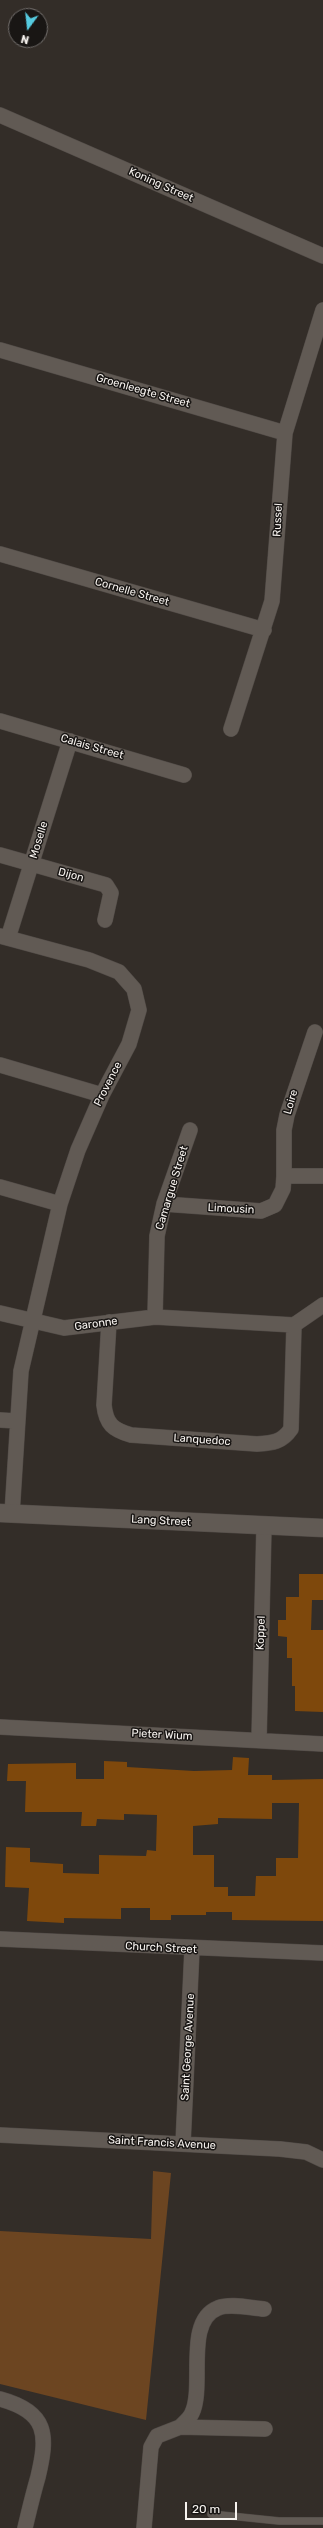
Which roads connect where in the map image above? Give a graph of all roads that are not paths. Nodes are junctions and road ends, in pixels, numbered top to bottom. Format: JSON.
{"nodes":[{"id":1,"x":0,"y":115,"type":"edge"},
{"id":2,"x":323,"y":256,"type":"edge"},
{"id":3,"x":323,"y":310,"type":"edge"},
{"id":4,"x":0,"y":350,"type":"edge"},
{"id":5,"x":285,"y":433,"type":"junction"},
{"id":6,"x":0,"y":554,"type":"edge"},
{"id":7,"x":264,"y":630,"type":"junction"},
{"id":8,"x":0,"y":721,"type":"edge"},
{"id":9,"x":231,"y":729,"type":"dead end"},
{"id":10,"x":70,"y":741,"type":"junction"},
{"id":11,"x":184,"y":775,"type":"dead end"},
{"id":12,"x":0,"y":855,"type":"edge"},
{"id":13,"x":32,"y":864,"type":"junction"},
{"id":14,"x":105,"y":920,"type":"dead end"},
{"id":15,"x":4,"y":937,"type":"edge"},
{"id":16,"x":315,"y":1032,"type":"dead end"},
{"id":17,"x":0,"y":1065,"type":"edge"},
{"id":18,"x":102,"y":1095,"type":"junction"},
{"id":19,"x":190,"y":1130,"type":"dead end"},
{"id":20,"x":284,"y":1176,"type":"junction"},
{"id":21,"x":323,"y":1176,"type":"edge"},
{"id":22,"x":0,"y":1187,"type":"edge"},
{"id":23,"x":60,"y":1204,"type":"junction"},
{"id":24,"x":164,"y":1204,"type":"junction"},
{"id":25,"x":323,"y":1305,"type":"edge"},
{"id":26,"x":0,"y":1313,"type":"edge"},
{"id":27,"x":155,"y":1317,"type":"junction"},
{"id":28,"x":32,"y":1322,"type":"junction"},
{"id":29,"x":110,"y":1322,"type":"junction"},
{"id":30,"x":294,"y":1325,"type":"junction"},
{"id":31,"x":0,"y":1420,"type":"edge"},
{"id":32,"x":17,"y":1421,"type":"junction"},
{"id":33,"x":6,"y":1513,"type":"edge"},
{"id":34,"x":264,"y":1526,"type":"junction"},
{"id":35,"x":323,"y":1528,"type":"edge"},
{"id":36,"x":0,"y":1727,"type":"edge"},
{"id":37,"x":259,"y":1740,"type":"junction"},
{"id":38,"x":323,"y":1744,"type":"edge"},
{"id":39,"x":0,"y":1939,"type":"edge"},
{"id":40,"x":192,"y":1949,"type":"junction"},
{"id":41,"x":323,"y":1953,"type":"edge"},
{"id":42,"x":0,"y":2135,"type":"edge"},
{"id":43,"x":183,"y":2144,"type":"junction"},
{"id":44,"x":323,"y":2160,"type":"edge"},
{"id":45,"x":264,"y":2309,"type":"dead end"},
{"id":46,"x":0,"y":2399,"type":"edge"},
{"id":47,"x":180,"y":2427,"type":"junction"},
{"id":48,"x":265,"y":2428,"type":"dead end"},
{"id":49,"x":211,"y":2514,"type":"dead end"},
{"id":50,"x":280,"y":2520,"type":"junction"},
{"id":51,"x":323,"y":2521,"type":"edge"},
{"id":52,"x":25,"y":2528,"type":"edge"},
{"id":53,"x":144,"y":2528,"type":"edge"},
{"id":54,"x":277,"y":2528,"type":"edge"}],
"edges":[{"from":1,"to":2,"type":"street","name":"Koning Street"},
{"from":3,"to":5,"type":"street","name":"Russel"},
{"from":4,"to":5,"type":"street","name":"Groenleegte Street"},
{"from":5,"to":7,"type":"street","name":"Russel"},
{"from":6,"to":7,"type":"street","name":"Cornelle Street"},
{"from":7,"to":9,"type":"street","name":"Russel"},
{"from":8,"to":10,"type":"street","name":"Calais Street"},
{"from":10,"to":11,"type":"street","name":"Calais Street"},
{"from":10,"to":13,"type":"street","name":"Moselle"},
{"from":12,"to":13,"type":"street","name":"Dijon"},
{"from":13,"to":14,"type":"street","name":"Dijon"},
{"from":13,"to":15,"type":"street","name":"Moselle"},
{"from":15,"to":18,"type":"street","name":"Provence"},
{"from":16,"to":20,"type":"street","name":"Loire"},
{"from":17,"to":18,"type":"street"},
{"from":18,"to":23,"type":"street","name":"Provence"},
{"from":19,"to":24,"type":"street","name":"Camargue Street"},
{"from":20,"to":21,"type":"street"},
{"from":20,"to":24,"type":"street","name":"Limousin"},
{"from":22,"to":23,"type":"street"},
{"from":23,"to":28,"type":"street","name":"Provence"},
{"from":24,"to":27,"type":"street","name":"Camargue Street"},
{"from":25,"to":30,"type":"street"},
{"from":26,"to":28,"type":"street","name":"Garonne"},
{"from":27,"to":29,"type":"street","name":"Garonne"},
{"from":27,"to":30,"type":"street","name":"Garonne"},
{"from":28,"to":29,"type":"street","name":"Garonne"},
{"from":28,"to":32,"type":"street"},
{"from":29,"to":30,"type":"street","name":"Lanquedoc"},
{"from":31,"to":32,"type":"street"},
{"from":32,"to":33,"type":"street"},
{"from":33,"to":34,"type":"street","name":"Lang Street"},
{"from":34,"to":35,"type":"street","name":"Lang Street"},
{"from":34,"to":37,"type":"street","name":"Koppel"},
{"from":36,"to":37,"type":"street","name":"Pieter Wium"},
{"from":37,"to":38,"type":"street","name":"Pieter Wium"},
{"from":39,"to":40,"type":"street","name":"Church Street"},
{"from":40,"to":41,"type":"street","name":"Church Street"},
{"from":40,"to":43,"type":"street","name":"Saint George Avenue"},
{"from":42,"to":43,"type":"street","name":"Saint Francis Avenue"},
{"from":43,"to":44,"type":"street","name":"Saint Francis Avenue"},
{"from":45,"to":47,"type":"street"},
{"from":46,"to":52,"type":"street"},
{"from":47,"to":48,"type":"street"},
{"from":47,"to":53,"type":"street"},
{"from":49,"to":50,"type":"lane"},
{"from":50,"to":51,"type":"lane"},
{"from":50,"to":54,"type":"lane"}]}
